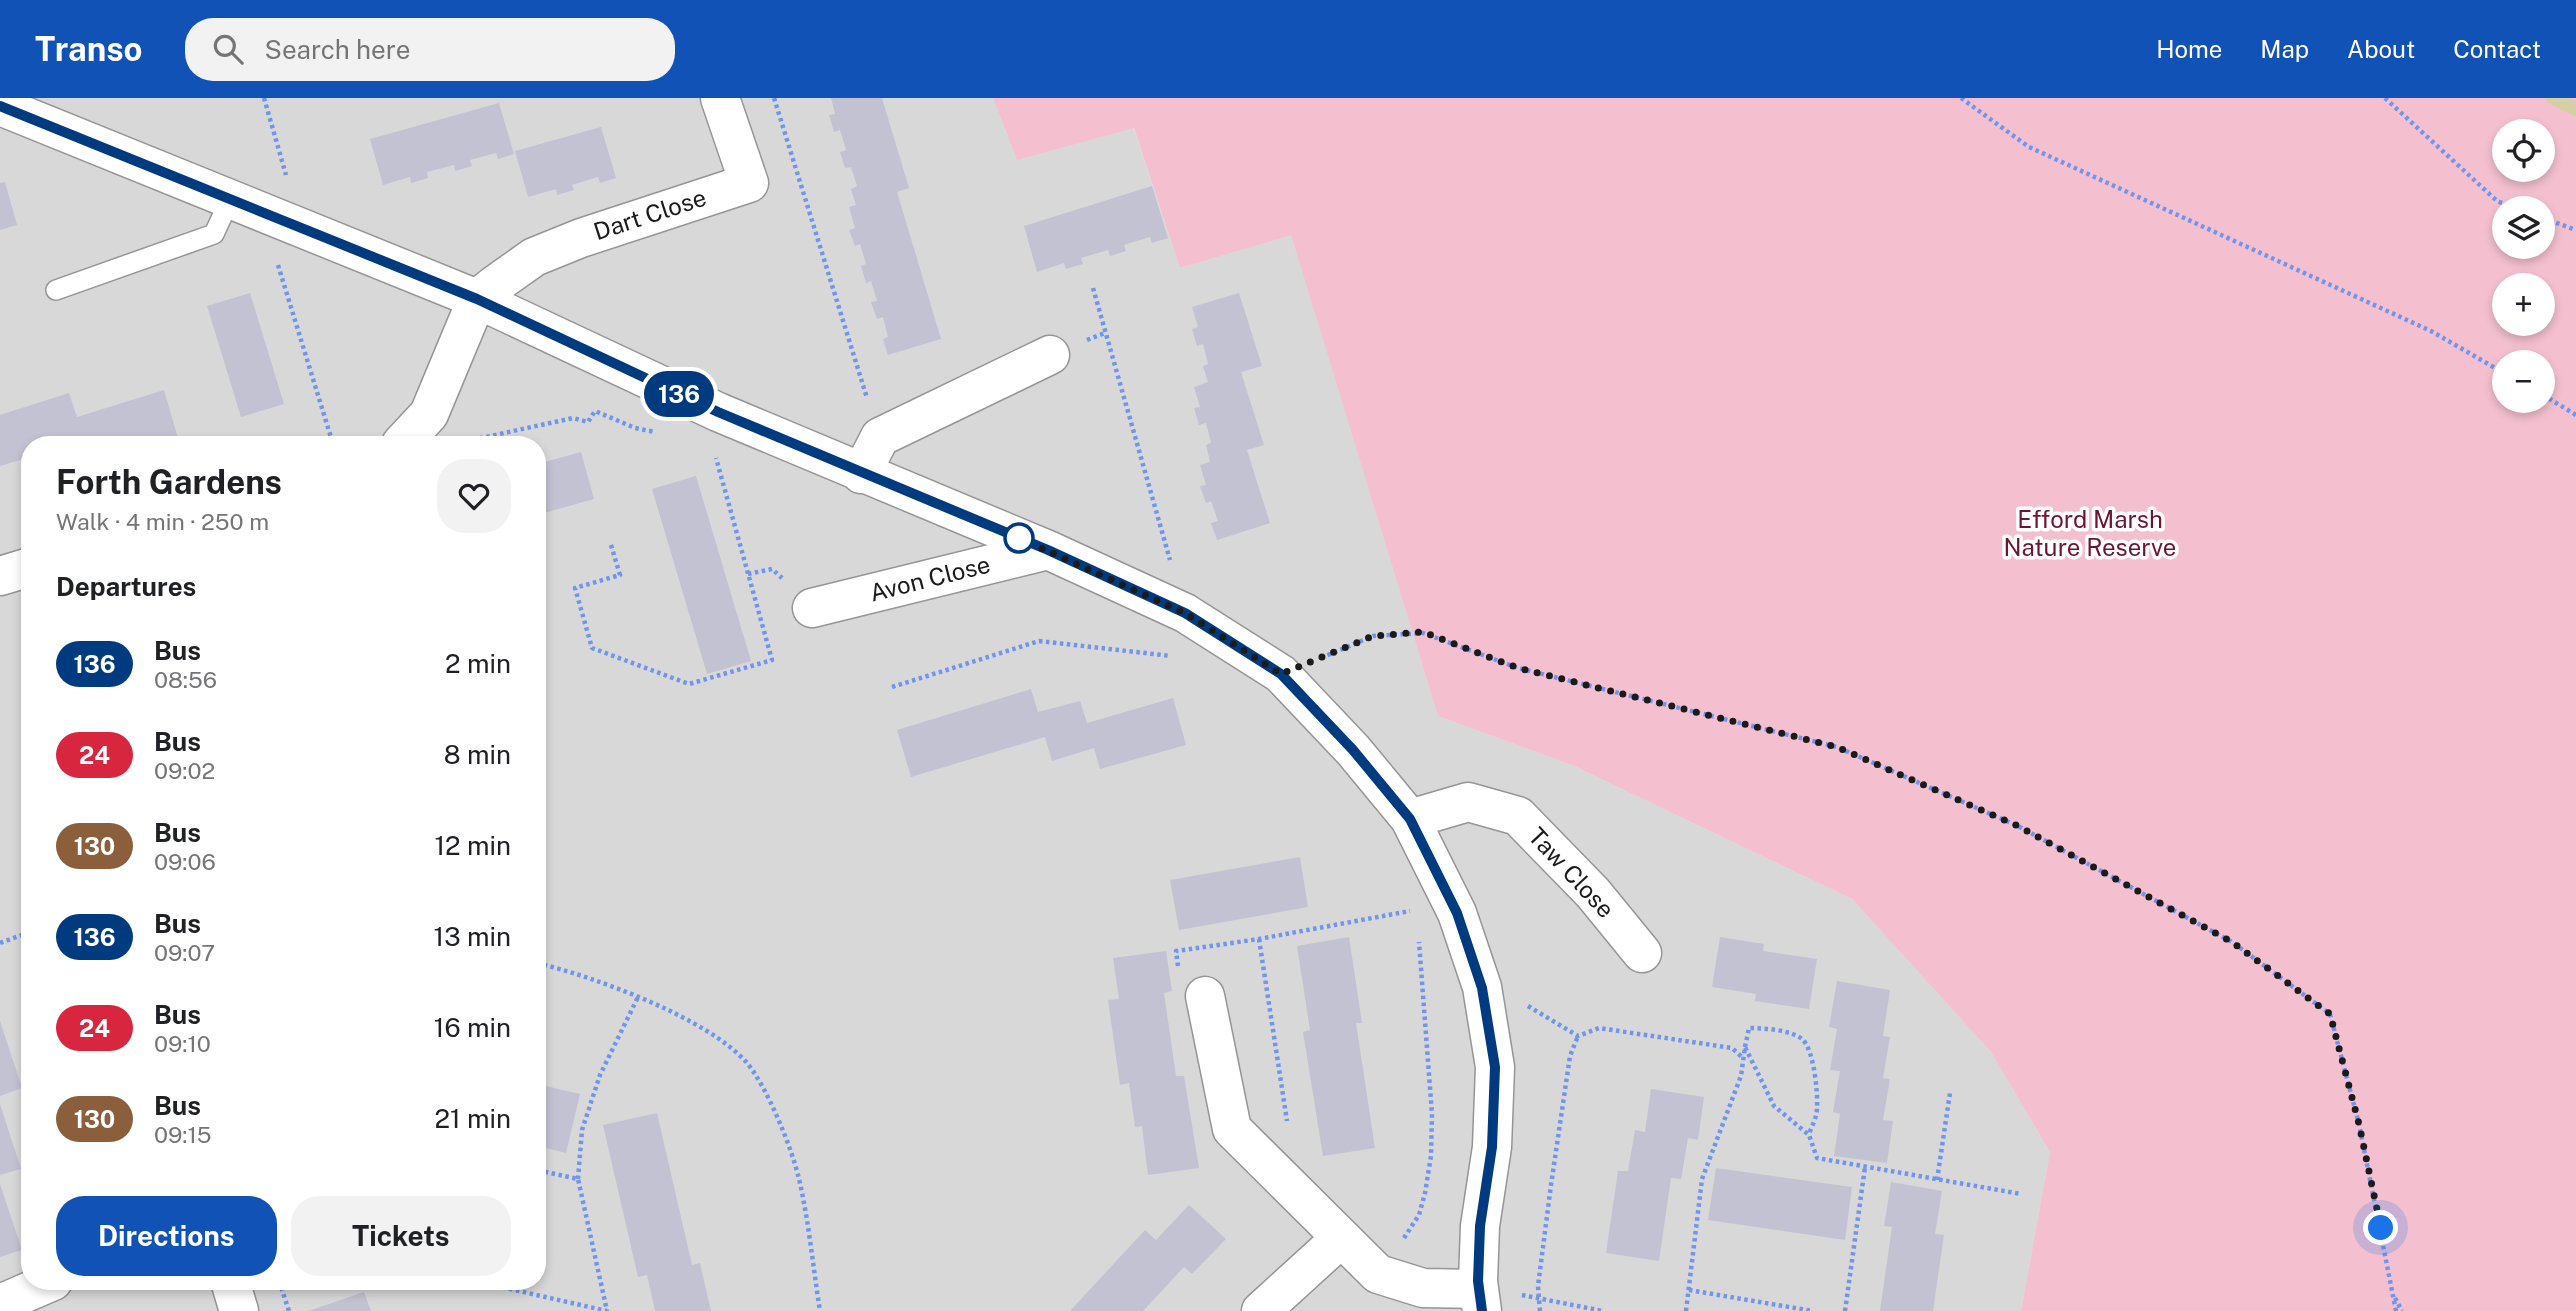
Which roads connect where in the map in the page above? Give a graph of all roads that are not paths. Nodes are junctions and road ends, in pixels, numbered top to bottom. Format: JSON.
{"nodes":[{"id":1,"x":720,"y":98,"type":"edge"},
{"id":2,"x":0,"y":106,"type":"edge"},
{"id":3,"x":246,"y":205,"type":"junction"},
{"id":4,"x":56,"y":290,"type":"dead end"},
{"id":5,"x":477,"y":299,"type":"junction"},
{"id":6,"x":1050,"y":355,"type":"dead end"},
{"id":7,"x":408,"y":436,"type":"edge"},
{"id":8,"x":861,"y":474,"type":"junction"},
{"id":9,"x":1048,"y":550,"type":"junction"},
{"id":10,"x":21,"y":570,"type":"edge"},
{"id":11,"x":0,"y":576,"type":"edge"},
{"id":12,"x":812,"y":608,"type":"dead end"},
{"id":13,"x":1410,"y":819,"type":"junction"},
{"id":14,"x":1642,"y":953,"type":"dead end"},
{"id":15,"x":1205,"y":996,"type":"dead end"},
{"id":16,"x":1340,"y":1238,"type":"junction"},
{"id":17,"x":32,"y":1290,"type":"edge"},
{"id":18,"x":233,"y":1290,"type":"edge"},
{"id":19,"x":1481,"y":1300,"type":"edge"},
{"id":20,"x":0,"y":1304,"type":"edge"},
{"id":21,"x":239,"y":1311,"type":"edge"},
{"id":22,"x":1261,"y":1311,"type":"edge"}],
"edges":[{"from":1,"to":5,"type":"street","name":"Dart Close"},
{"from":2,"to":3,"type":"street"},
{"from":3,"to":4,"type":"lane"},
{"from":3,"to":5,"type":"street"},
{"from":5,"to":7,"type":"street"},
{"from":5,"to":8,"type":"street"},
{"from":6,"to":8,"type":"street"},
{"from":8,"to":9,"type":"street"},
{"from":9,"to":12,"type":"street","name":"Avon Close"},
{"from":9,"to":13,"type":"street"},
{"from":10,"to":11,"type":"street"},
{"from":13,"to":14,"type":"street","name":"Taw Close"},
{"from":13,"to":19,"type":"street"},
{"from":15,"to":16,"type":"street"},
{"from":16,"to":19,"type":"street"},
{"from":16,"to":22,"type":"street"},
{"from":17,"to":20,"type":"street"},
{"from":18,"to":21,"type":"street"}]}
